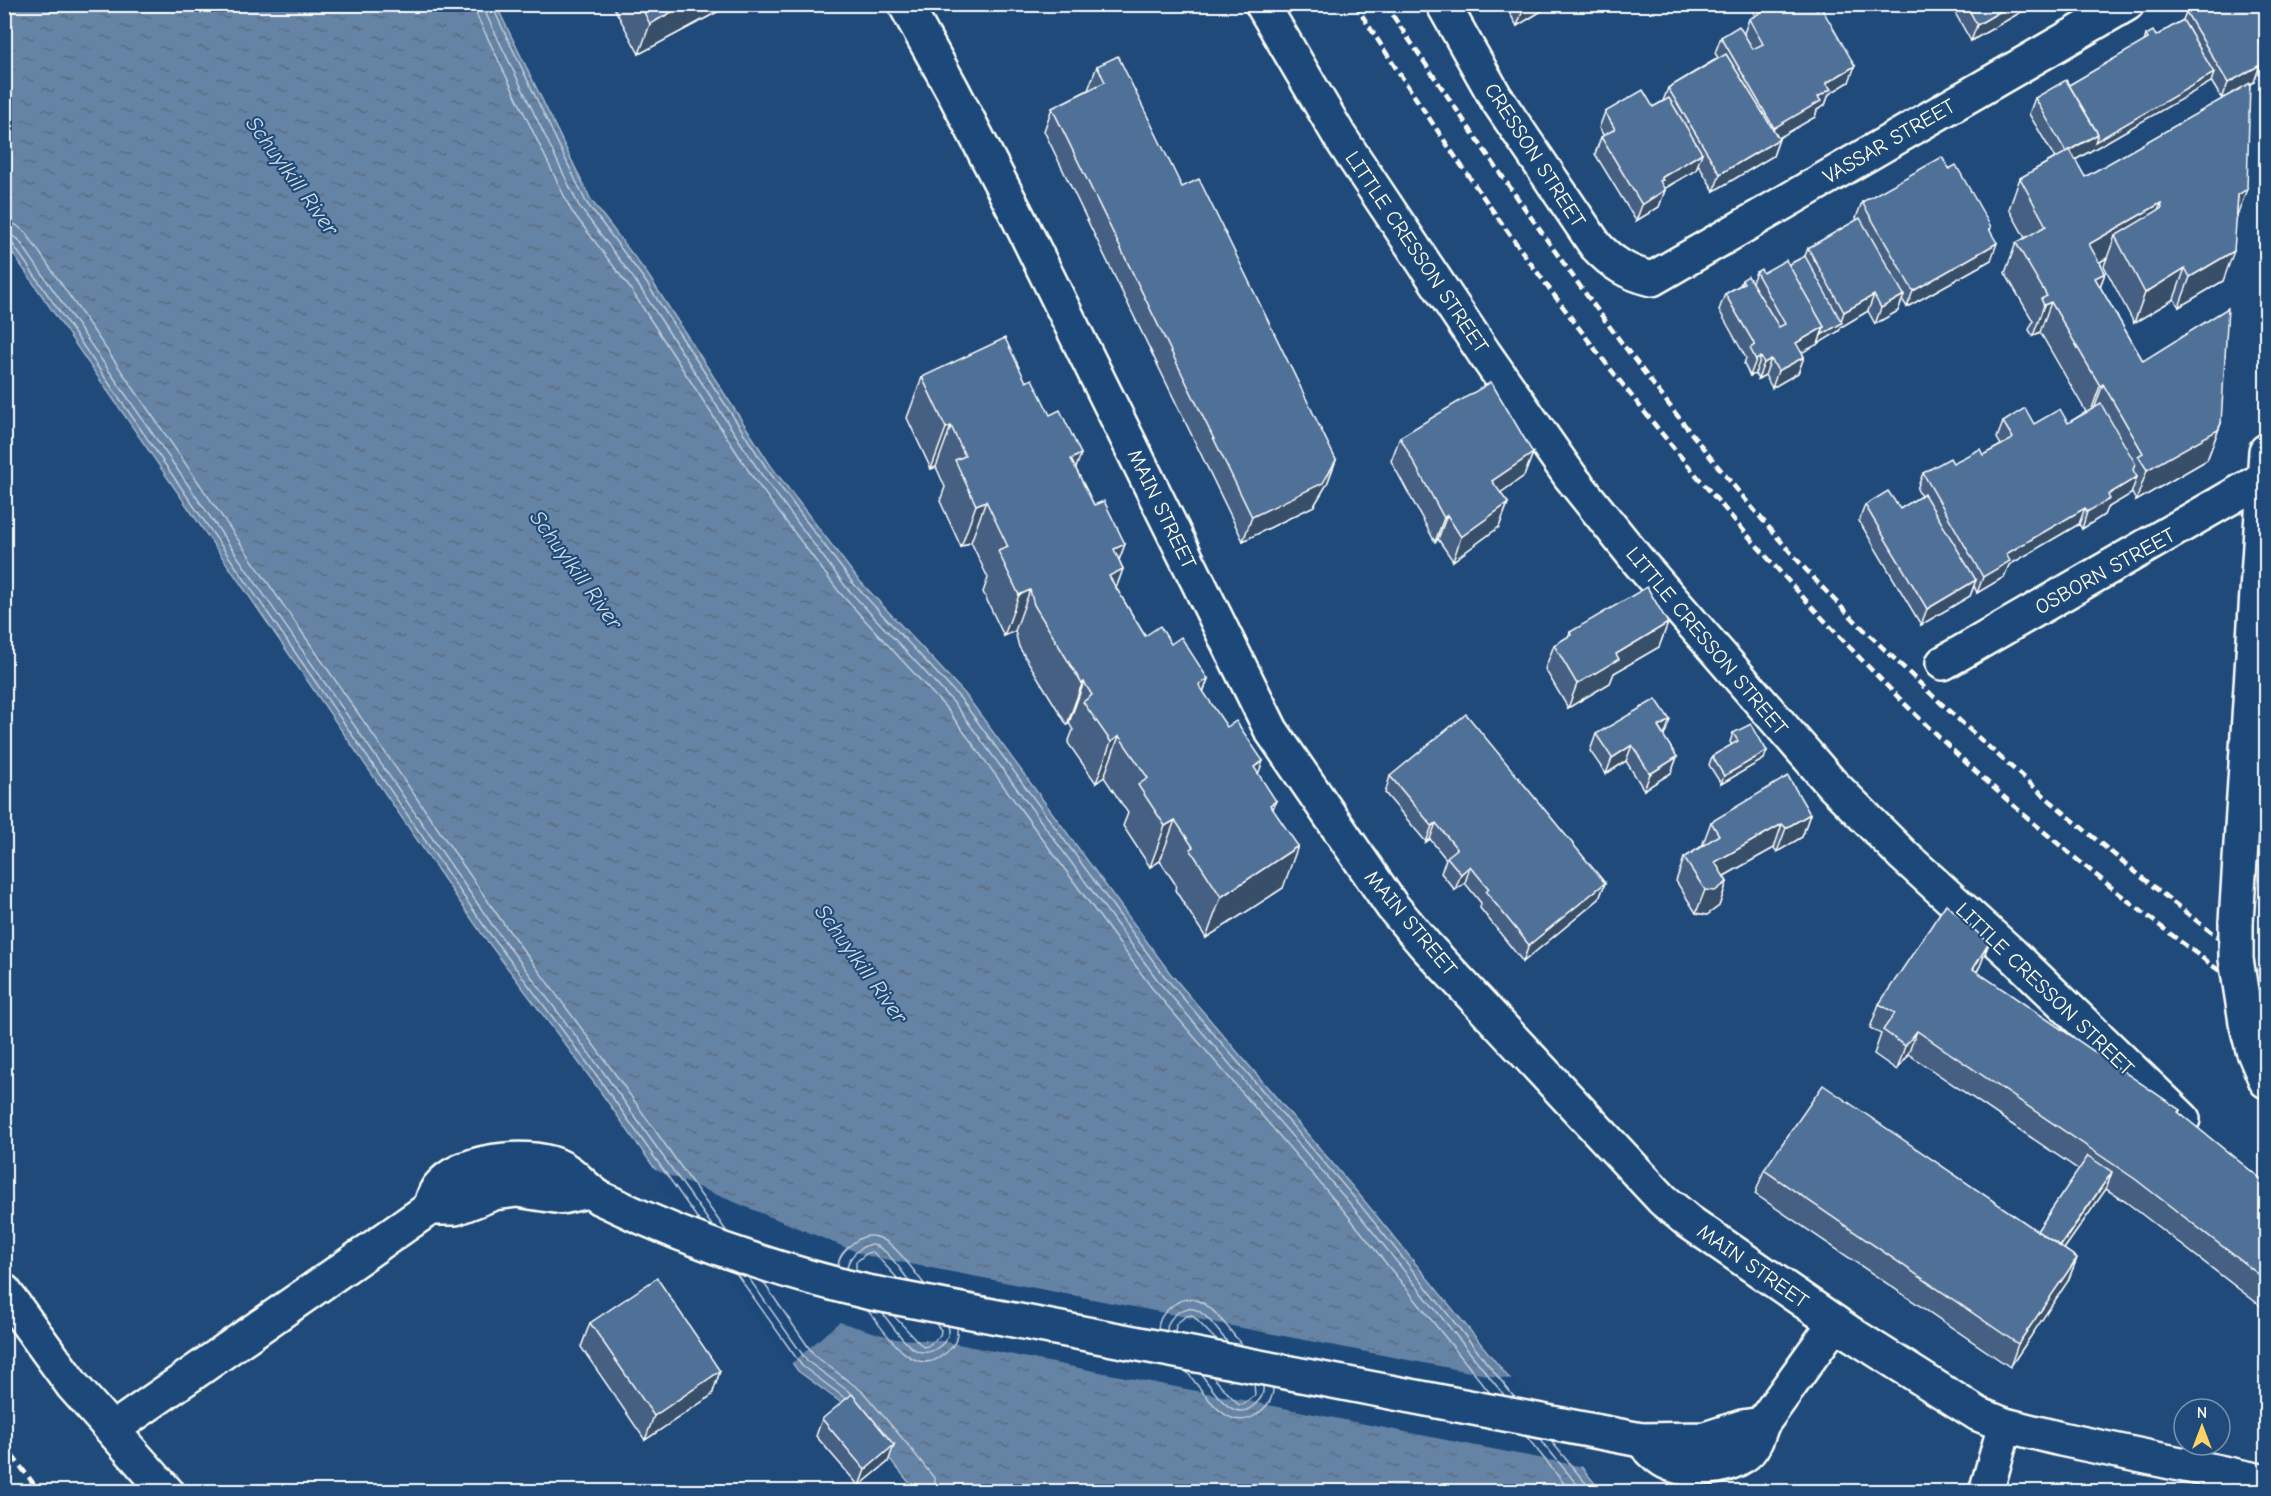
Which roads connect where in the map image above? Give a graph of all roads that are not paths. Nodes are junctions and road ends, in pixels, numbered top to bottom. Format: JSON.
{"nodes":[{"id":1,"x":905,"y":4,"type":"edge"},
{"id":2,"x":1262,"y":4,"type":"edge"},
{"id":3,"x":1443,"y":4,"type":"edge"},
{"id":4,"x":2127,"y":4,"type":"edge"},
{"id":5,"x":1652,"y":279,"type":"joint"},
{"id":6,"x":2266,"y":469,"type":"edge"},
{"id":7,"x":1943,"y":663,"type":"dead end"},
{"id":8,"x":2266,"y":1081,"type":"edge"},
{"id":9,"x":2206,"y":1140,"type":"edge"},
{"id":10,"x":4,"y":1291,"type":"edge"},
{"id":11,"x":1834,"y":1323,"type":"junction"},
{"id":12,"x":2005,"y":1425,"type":"junction"},
{"id":13,"x":113,"y":1430,"type":"junction"},
{"id":14,"x":2266,"y":1482,"type":"edge"},
{"id":15,"x":167,"y":1491,"type":"edge"},
{"id":16,"x":1986,"y":1491,"type":"edge"}],
"edges":[{"from":1,"to":11,"type":"street","name":"MAIN STREET"},
{"from":2,"to":9,"type":"street","name":"LITTLE CRESSON STREET"},
{"from":3,"to":5,"type":"street","name":"CRESSON STREET"},
{"from":4,"to":5,"type":"street","name":"VASSAR STREET"},
{"from":6,"to":7,"type":"street","name":"OSBORN STREET"},
{"from":6,"to":8,"type":"street","bridge":true},
{"from":10,"to":13,"type":"street"},
{"from":11,"to":12,"type":"street","name":"MAIN STREET"},
{"from":11,"to":13,"type":"street"},
{"from":12,"to":14,"type":"street","name":"MAIN STREET"},
{"from":12,"to":16,"type":"street"},
{"from":13,"to":15,"type":"street"}]}
